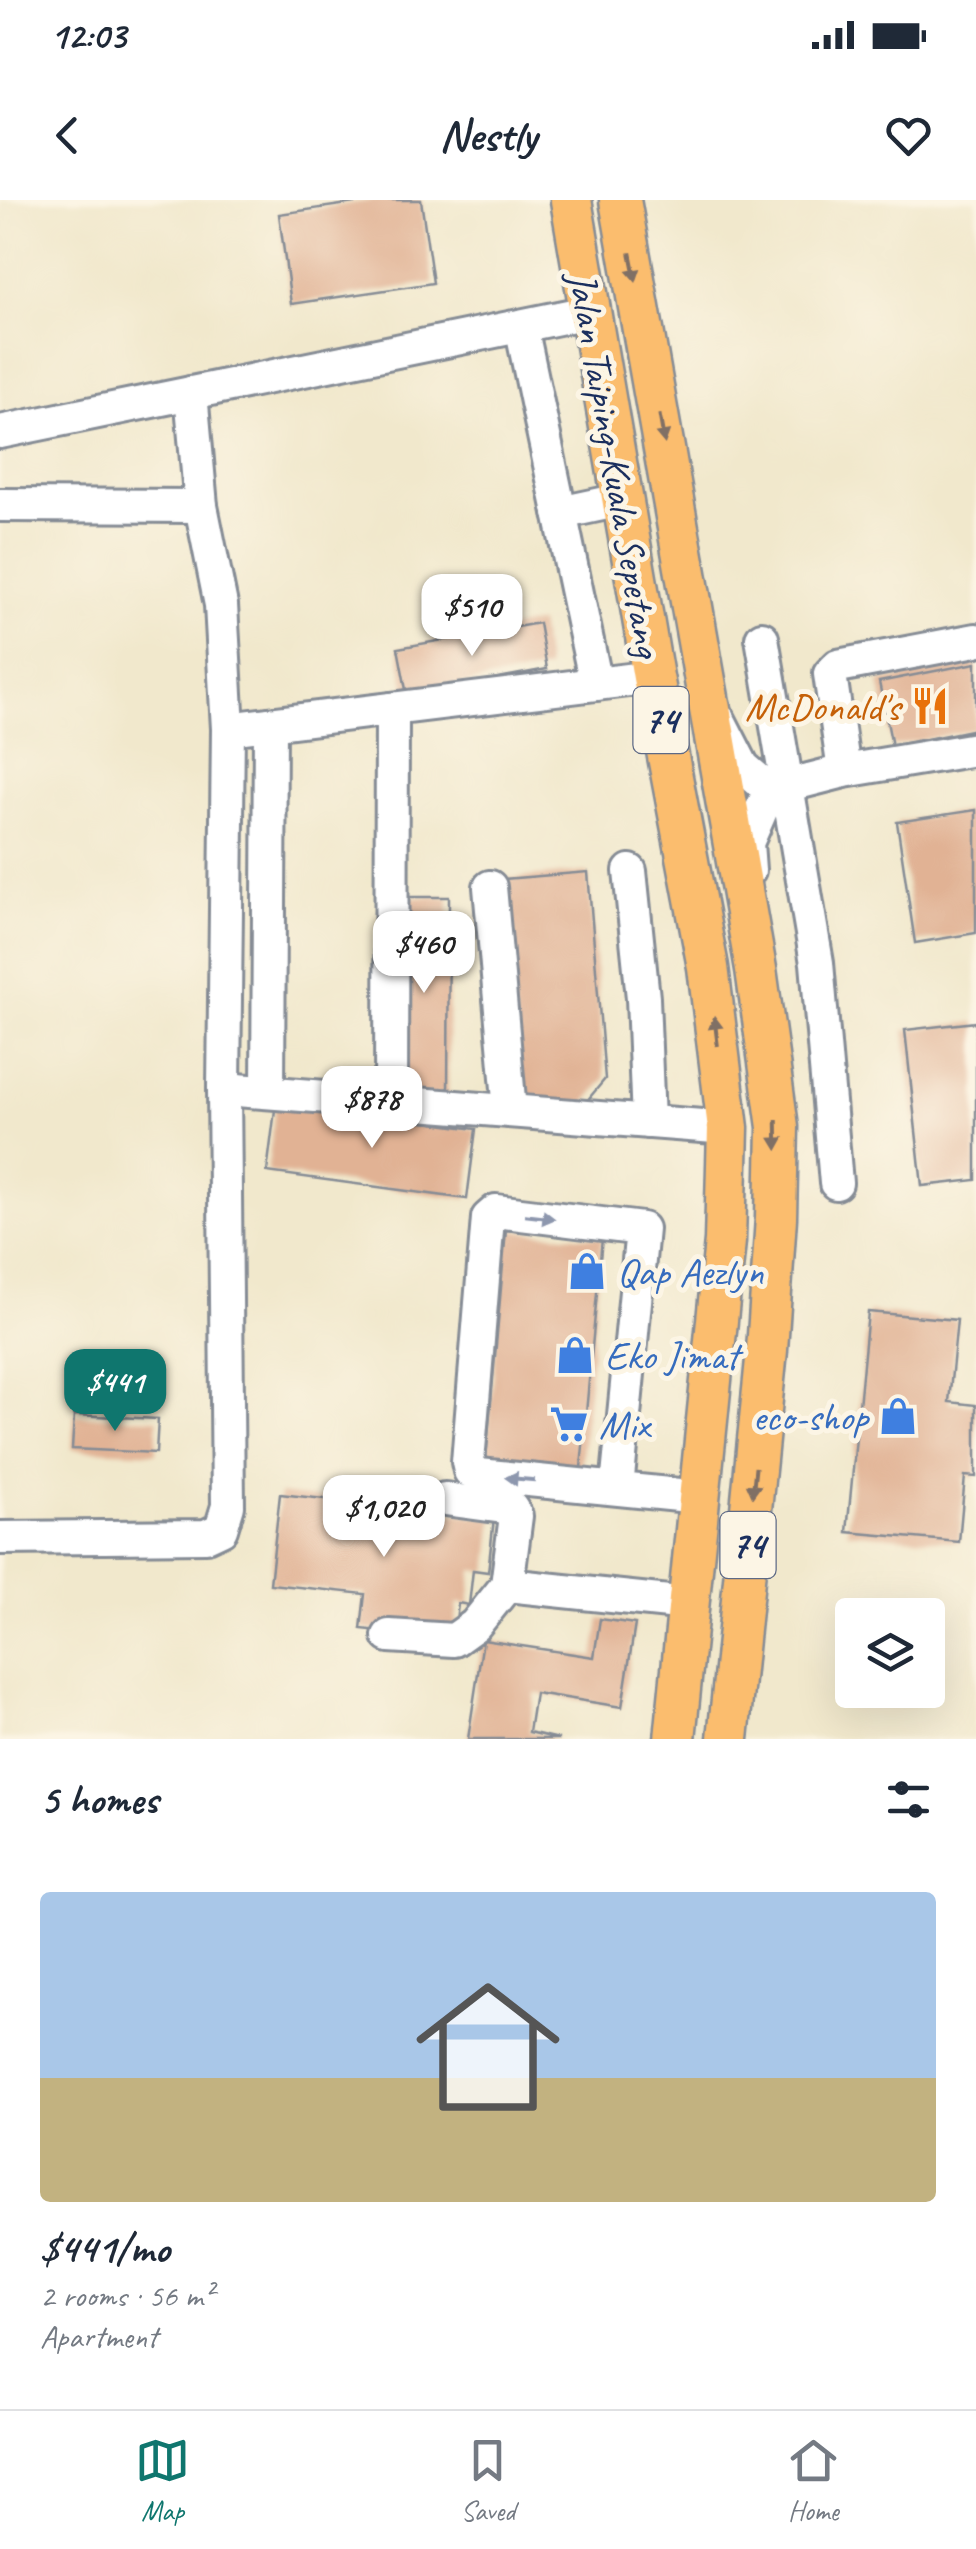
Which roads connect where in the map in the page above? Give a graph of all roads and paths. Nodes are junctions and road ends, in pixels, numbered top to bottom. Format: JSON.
{"nodes":[{"id":1,"x":571,"y":200,"type":"edge"},
{"id":2,"x":620,"y":200,"type":"edge"},
{"id":3,"x":588,"y":312,"type":"junction"},
{"id":4,"x":521,"y":326,"type":"junction"},
{"id":5,"x":191,"y":393,"type":"junction"},
{"id":6,"x":0,"y":432,"type":"edge"},
{"id":7,"x":621,"y":500,"type":"junction"},
{"id":8,"x":0,"y":505,"type":"edge"},
{"id":9,"x":200,"y":506,"type":"junction"},
{"id":10,"x":560,"y":513,"type":"junction"},
{"id":11,"x":762,"y":638,"type":"dead end"},
{"id":12,"x":976,"y":640,"type":"edge"},
{"id":13,"x":652,"y":677,"type":"junction"},
{"id":14,"x":596,"y":684,"type":"junction"},
{"id":15,"x":710,"y":703,"type":"junction"},
{"id":16,"x":392,"y":709,"type":"junction"},
{"id":17,"x":270,"y":724,"type":"junction"},
{"id":18,"x":228,"y":729,"type":"junction"},
{"id":19,"x":976,"y":750,"type":"edge"},
{"id":20,"x":844,"y":771,"type":"junction"},
{"id":21,"x":778,"y":786,"type":"junction"},
{"id":22,"x":630,"y":871,"type":"dead end"},
{"id":23,"x":490,"y":887,"type":"dead end"},
{"id":24,"x":756,"y":969,"type":"junction"},
{"id":25,"x":224,"y":1089,"type":"junction"},
{"id":26,"x":268,"y":1092,"type":"junction"},
{"id":27,"x":391,"y":1104,"type":"junction"},
{"id":28,"x":510,"y":1111,"type":"junction"},
{"id":29,"x":648,"y":1122,"type":"junction"},
{"id":30,"x":728,"y":1128,"type":"junction"},
{"id":31,"x":836,"y":1183,"type":"dead end"},
{"id":32,"x":617,"y":1488,"type":"junction"},
{"id":33,"x":698,"y":1497,"type":"junction"},
{"id":34,"x":446,"y":1499,"type":"dead end"},
{"id":35,"x":0,"y":1538,"type":"edge"},
{"id":36,"x":506,"y":1585,"type":"junction"},
{"id":37,"x":688,"y":1604,"type":"junction"},
{"id":38,"x":389,"y":1636,"type":"dead end"},
{"id":39,"x":674,"y":1739,"type":"edge"},
{"id":40,"x":728,"y":1739,"type":"edge"}],
"edges":[{"from":1,"to":3,"type":"main road","name":"Jalan Taiping-Kuala Sepetang","number":"74"},
{"from":2,"to":15,"type":"main road","name":"Jalan Taiping-Kuala Sepetang","number":"74","one_way":true},
{"from":3,"to":4,"type":"street"},
{"from":3,"to":7,"type":"main road","name":"Jalan Taiping-Kuala Sepetang","number":"74"},
{"from":4,"to":5,"type":"street"},
{"from":4,"to":10,"type":"street"},
{"from":5,"to":6,"type":"street"},
{"from":5,"to":9,"type":"street"},
{"from":7,"to":10,"type":"street"},
{"from":7,"to":13,"type":"main road","name":"Jalan Taiping-Kuala Sepetang","number":"74"},
{"from":8,"to":9,"type":"street"},
{"from":9,"to":18,"type":"street"},
{"from":10,"to":14,"type":"street"},
{"from":11,"to":21,"type":"street"},
{"from":12,"to":20,"type":"street"},
{"from":13,"to":14,"type":"street"},
{"from":30,"to":13,"type":"main road","name":"Jalan Taiping-Kuala Sepetang","number":"74","one_way":true},
{"from":14,"to":16,"type":"street"},
{"from":15,"to":21,"type":"street"},
{"from":15,"to":24,"type":"main road","name":"Jalan Taiping-Kuala Sepetang","number":"74"},
{"from":16,"to":17,"type":"street"},
{"from":16,"to":27,"type":"street"},
{"from":17,"to":18,"type":"street"},
{"from":17,"to":26,"type":"street"},
{"from":18,"to":25,"type":"street"},
{"from":19,"to":20,"type":"street"},
{"from":20,"to":21,"type":"street"},
{"from":21,"to":24,"type":"street"},
{"from":21,"to":31,"type":"street"},
{"from":22,"to":29,"type":"street"},
{"from":23,"to":28,"type":"street"},
{"from":24,"to":40,"type":"main road","name":"Jalan Taiping-Kuala Sepetang","number":"74","one_way":true},
{"from":25,"to":26,"type":"street"},
{"from":25,"to":35,"type":"street"},
{"from":26,"to":27,"type":"street"},
{"from":27,"to":28,"type":"street"},
{"from":28,"to":29,"type":"street"},
{"from":29,"to":30,"type":"street"},
{"from":30,"to":33,"type":"main road","name":"Jalan Taiping-Kuala Sepetang","number":"74"},
{"from":32,"to":32,"type":"street","one_way":true},
{"from":32,"to":33,"type":"street"},
{"from":33,"to":37,"type":"main road","name":"Jalan Taiping-Kuala Sepetang","number":"74"},
{"from":34,"to":36,"type":"street"},
{"from":36,"to":37,"type":"street"},
{"from":36,"to":38,"type":"street"},
{"from":37,"to":39,"type":"main road","name":"Jalan Taiping-Kuala Sepetang","number":"74"}]}
